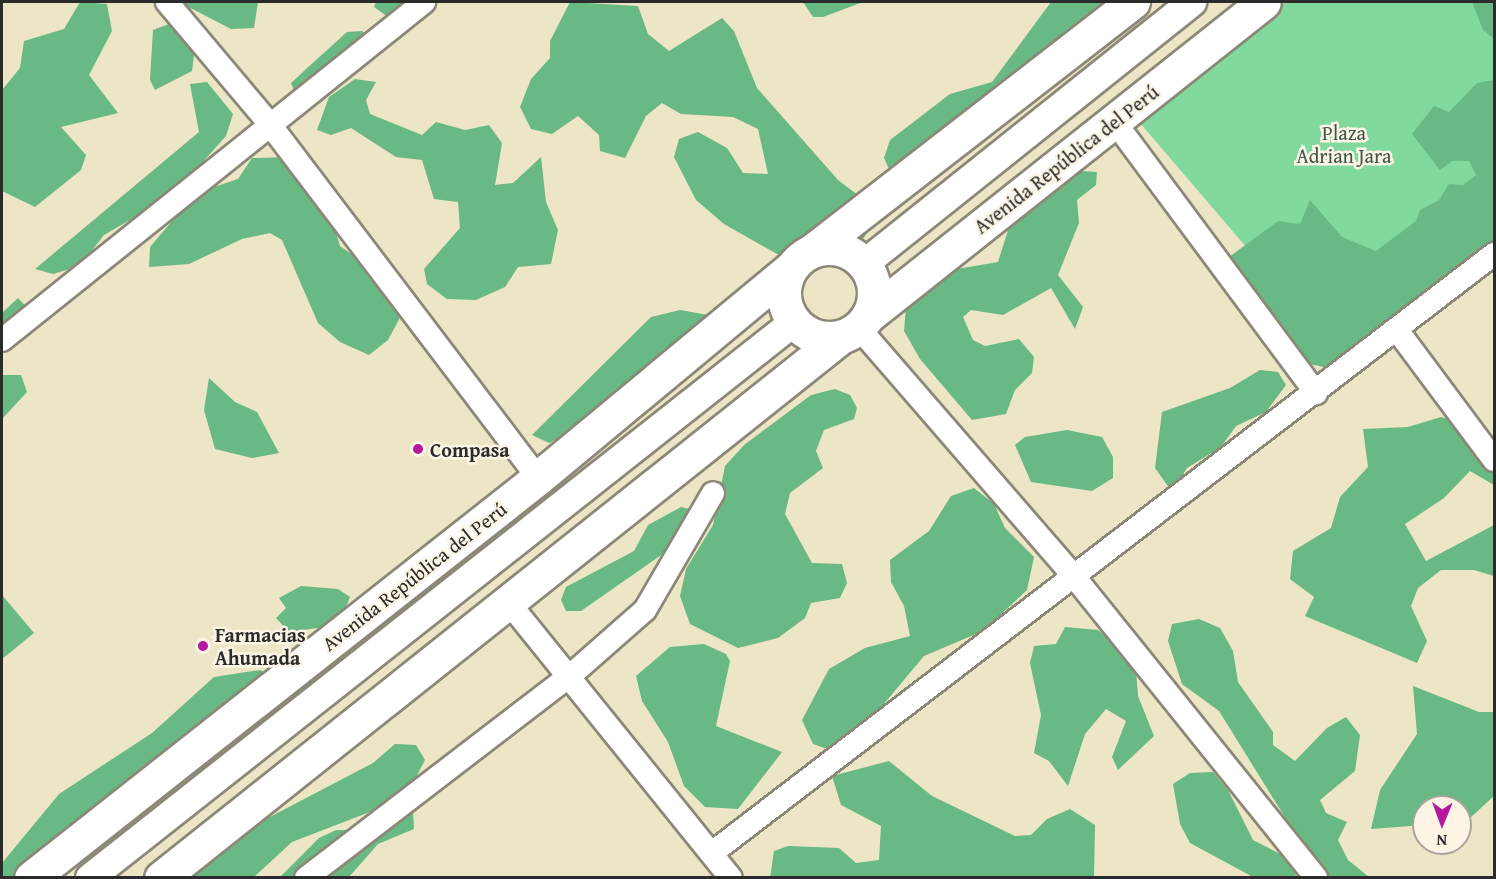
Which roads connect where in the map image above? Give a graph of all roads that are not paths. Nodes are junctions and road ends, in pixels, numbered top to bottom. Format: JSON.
{"nodes":[{"id":1,"x":167,"y":2,"type":"edge"},
{"id":2,"x":424,"y":2,"type":"edge"},
{"id":3,"x":1133,"y":2,"type":"edge"},
{"id":4,"x":1192,"y":2,"type":"edge"},
{"id":5,"x":1263,"y":2,"type":"edge"},
{"id":6,"x":1114,"y":121,"type":"junction"},
{"id":7,"x":268,"y":122,"type":"junction"},
{"id":8,"x":1494,"y":254,"type":"edge"},
{"id":9,"x":802,"y":259,"type":"junction"},
{"id":10,"x":864,"y":264,"type":"junction"},
{"id":11,"x":794,"y":322,"type":"junction"},
{"id":12,"x":856,"y":327,"type":"junction"},
{"id":13,"x":1396,"y":330,"type":"junction"},
{"id":14,"x":2,"y":340,"type":"edge"},
{"id":15,"x":1316,"y":393,"type":"junction"},
{"id":16,"x":1494,"y":460,"type":"edge"},
{"id":17,"x":538,"y":478,"type":"junction"},
{"id":18,"x":713,"y":493,"type":"dead end"},
{"id":19,"x":1076,"y":579,"type":"junction"},
{"id":20,"x":509,"y":603,"type":"junction"},
{"id":21,"x":571,"y":675,"type":"junction"},
{"id":22,"x":712,"y":853,"type":"junction"},
{"id":23,"x":31,"y":878,"type":"edge"},
{"id":24,"x":90,"y":878,"type":"edge"},
{"id":25,"x":161,"y":878,"type":"edge"},
{"id":26,"x":306,"y":878,"type":"edge"},
{"id":27,"x":731,"y":878,"type":"edge"},
{"id":28,"x":1316,"y":878,"type":"edge"}],
"edges":[{"from":1,"to":7,"type":"street"},
{"from":2,"to":7,"type":"street"},
{"from":3,"to":9,"type":"highway","name":"Avenida República del Perú"},
{"from":4,"to":10,"type":"street"},
{"from":5,"to":6,"type":"highway","name":"Avenida República del Perú"},
{"from":6,"to":12,"type":"highway","name":"Avenida República del Perú"},
{"from":6,"to":15,"type":"street"},
{"from":7,"to":14,"type":"street"},
{"from":7,"to":17,"type":"street"},
{"from":8,"to":13,"type":"street"},
{"from":9,"to":10,"type":"highway"},
{"from":9,"to":11,"type":"highway"},
{"from":9,"to":17,"type":"highway","name":"Avenida República del Perú"},
{"from":10,"to":12,"type":"highway"},
{"from":11,"to":12,"type":"highway"},
{"from":11,"to":24,"type":"street"},
{"from":12,"to":19,"type":"street"},
{"from":12,"to":20,"type":"highway","name":"Avenida República del Perú"},
{"from":13,"to":15,"type":"street"},
{"from":13,"to":16,"type":"street"},
{"from":15,"to":19,"type":"street"},
{"from":17,"to":23,"type":"highway","name":"Avenida República del Perú"},
{"from":18,"to":21,"type":"street"},
{"from":19,"to":22,"type":"street"},
{"from":19,"to":28,"type":"street"},
{"from":20,"to":21,"type":"street"},
{"from":20,"to":25,"type":"highway","name":"Avenida República del Perú"},
{"from":21,"to":22,"type":"street"},
{"from":21,"to":26,"type":"street"},
{"from":22,"to":27,"type":"street"}]}
